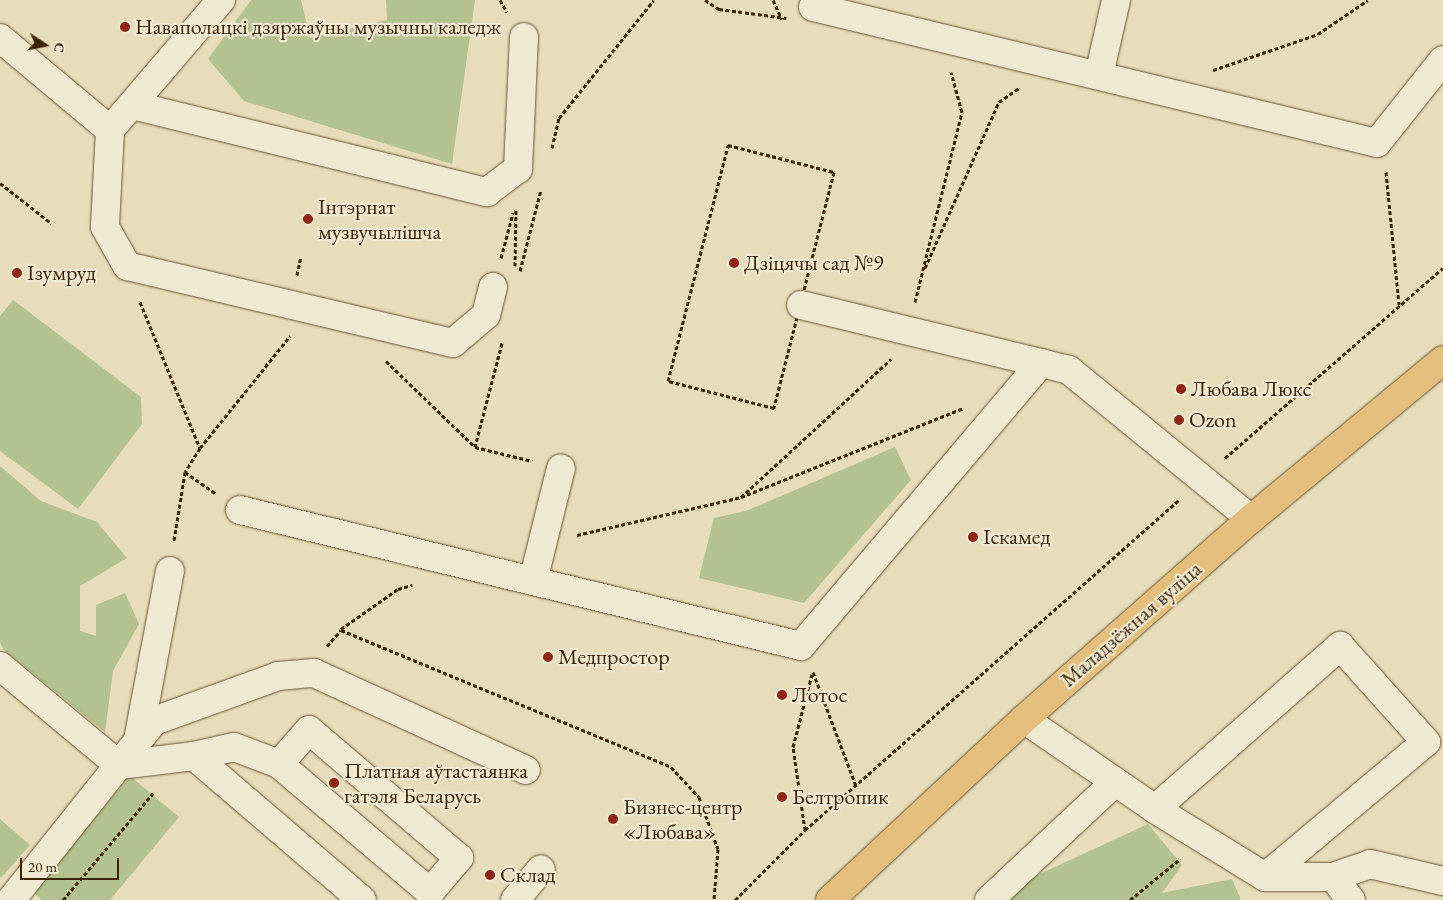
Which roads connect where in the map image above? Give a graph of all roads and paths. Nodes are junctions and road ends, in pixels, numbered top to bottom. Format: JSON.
{"nodes":[{"id":1,"x":221,"y":0,"type":"edge"},
{"id":2,"x":654,"y":0,"type":"edge"},
{"id":3,"x":705,"y":0,"type":"edge"},
{"id":4,"x":773,"y":0,"type":"edge"},
{"id":5,"x":1116,"y":0,"type":"edge"},
{"id":6,"x":1368,"y":0,"type":"edge"},
{"id":7,"x":813,"y":8,"type":"joint"},
{"id":8,"x":782,"y":19,"type":"junction"},
{"id":9,"x":0,"y":38,"type":"edge"},
{"id":10,"x":524,"y":38,"type":"dead end"},
{"id":11,"x":942,"y":38,"type":"junction"},
{"id":12,"x":1443,"y":60,"type":"edge"},
{"id":13,"x":1054,"y":64,"type":"junction"},
{"id":14,"x":1205,"y":73,"type":"dead end"},
{"id":15,"x":1099,"y":75,"type":"junction"},
{"id":16,"x":132,"y":105,"type":"junction"},
{"id":17,"x":110,"y":130,"type":"junction"},
{"id":18,"x":1376,"y":142,"type":"junction"},
{"id":19,"x":550,"y":156,"type":"dead end"},
{"id":20,"x":0,"y":183,"type":"edge"},
{"id":21,"x":543,"y":184,"type":"dead end"},
{"id":22,"x":51,"y":223,"type":"dead end"},
{"id":23,"x":301,"y":256,"type":"dead end"},
{"id":24,"x":127,"y":266,"type":"junction"},
{"id":25,"x":1443,"y":268,"type":"edge"},
{"id":26,"x":922,"y":276,"type":"junction"},
{"id":27,"x":297,"y":278,"type":"dead end"},
{"id":28,"x":509,"y":280,"type":"junction"},
{"id":29,"x":1399,"y":304,"type":"junction"},
{"id":30,"x":801,"y":305,"type":"junction"},
{"id":31,"x":908,"y":331,"type":"junction"},
{"id":32,"x":505,"y":333,"type":"dead end"},
{"id":33,"x":290,"y":336,"type":"dead end"},
{"id":34,"x":383,"y":358,"type":"dead end"},
{"id":35,"x":1041,"y":363,"type":"junction"},
{"id":36,"x":1442,"y":363,"type":"edge"},
{"id":37,"x":998,"y":414,"type":"junction"},
{"id":38,"x":475,"y":447,"type":"junction"},
{"id":39,"x":200,"y":448,"type":"junction"},
{"id":40,"x":561,"y":468,"type":"joint"},
{"id":41,"x":184,"y":472,"type":"junction"},
{"id":42,"x":1202,"y":480,"type":"junction"},
{"id":43,"x":742,"y":497,"type":"junction"},
{"id":44,"x":240,"y":510,"type":"joint"},
{"id":45,"x":1250,"y":519,"type":"junction"},
{"id":46,"x":542,"y":543,"type":"junction"},
{"id":47,"x":170,"y":571,"type":"joint"},
{"id":48,"x":533,"y":580,"type":"junction"},
{"id":49,"x":417,"y":583,"type":"dead end"},
{"id":50,"x":341,"y":630,"type":"dead end"},
{"id":51,"x":801,"y":646,"type":"junction"},
{"id":52,"x":0,"y":666,"type":"edge"},
{"id":53,"x":813,"y":671,"type":"junction"},
{"id":54,"x":1024,"y":719,"type":"junction"},
{"id":55,"x":138,"y":740,"type":"junction"},
{"id":56,"x":194,"y":756,"type":"junction"},
{"id":57,"x":278,"y":764,"type":"junction"},
{"id":58,"x":118,"y":765,"type":"junction"},
{"id":59,"x":526,"y":770,"type":"dead end"},
{"id":60,"x":1115,"y":782,"type":"junction"},
{"id":61,"x":856,"y":786,"type":"junction"},
{"id":62,"x":1155,"y":809,"type":"junction"},
{"id":63,"x":805,"y":830,"type":"junction"},
{"id":64,"x":1204,"y":840,"type":"junction"},
{"id":65,"x":541,"y":869,"type":"dead end"},
{"id":66,"x":1265,"y":877,"type":"junction"},
{"id":67,"x":1333,"y":877,"type":"junction"},
{"id":68,"x":1443,"y":881,"type":"edge"},
{"id":69,"x":835,"y":898,"type":"edge"},
{"id":70,"x":10,"y":900,"type":"edge"},
{"id":71,"x":362,"y":900,"type":"edge"},
{"id":72,"x":515,"y":900,"type":"edge"},
{"id":73,"x":735,"y":900,"type":"edge"},
{"id":74,"x":989,"y":900,"type":"edge"},
{"id":75,"x":1130,"y":900,"type":"edge"},
{"id":76,"x":1351,"y":900,"type":"edge"}],
"edges":[{"from":1,"to":16,"type":"lane"},
{"from":2,"to":19,"type":"path"},
{"from":3,"to":8,"type":"path"},
{"from":4,"to":8,"type":"path"},
{"from":5,"to":15,"type":"lane"},
{"from":6,"to":14,"type":"path"},
{"from":7,"to":8,"type":"path"},
{"from":7,"to":11,"type":"lane"},
{"from":9,"to":17,"type":"lane"},
{"from":10,"to":16,"type":"lane"},
{"from":11,"to":13,"type":"lane"},
{"from":11,"to":26,"type":"path"},
{"from":12,"to":18,"type":"lane"},
{"from":13,"to":15,"type":"lane"},
{"from":13,"to":26,"type":"path"},
{"from":15,"to":18,"type":"lane"},
{"from":16,"to":17,"type":"lane"},
{"from":17,"to":24,"type":"lane"},
{"from":18,"to":29,"type":"path"},
{"from":20,"to":22,"type":"path"},
{"from":21,"to":28,"type":"path"},
{"from":23,"to":27,"type":"path"},
{"from":24,"to":28,"type":"lane"},
{"from":24,"to":39,"type":"path"},
{"from":25,"to":29,"type":"path"},
{"from":26,"to":31,"type":"path"},
{"from":28,"to":28,"type":"path"},
{"from":29,"to":42,"type":"path"},
{"from":30,"to":30,"type":"path"},
{"from":30,"to":31,"type":"lane"},
{"from":31,"to":35,"type":"lane"},
{"from":31,"to":43,"type":"path"},
{"from":32,"to":38,"type":"path"},
{"from":33,"to":39,"type":"path"},
{"from":34,"to":38,"type":"path"},
{"from":35,"to":37,"type":"lane"},
{"from":35,"to":42,"type":"lane"},
{"from":36,"to":45,"type":"main road","name":"Маладзёжная вуліца"},
{"from":37,"to":43,"type":"path"},
{"from":37,"to":51,"type":"lane"},
{"from":38,"to":40,"type":"path"},
{"from":39,"to":41,"type":"path"},
{"from":40,"to":46,"type":"lane"},
{"from":41,"to":44,"type":"path"},
{"from":41,"to":47,"type":"path"},
{"from":42,"to":45,"type":"lane"},
{"from":42,"to":61,"type":"path"},
{"from":43,"to":46,"type":"path"},
{"from":44,"to":48,"type":"lane"},
{"from":45,"to":54,"type":"main road","name":"Маладзёжная вуліца"},
{"from":46,"to":48,"type":"lane"},
{"from":47,"to":55,"type":"lane"},
{"from":48,"to":51,"type":"lane"},
{"from":49,"to":50,"type":"path"},
{"from":51,"to":53,"type":"path"},
{"from":52,"to":58,"type":"lane"},
{"from":53,"to":61,"type":"path"},
{"from":53,"to":63,"type":"path"},
{"from":54,"to":60,"type":"lane"},
{"from":54,"to":69,"type":"main road","name":"Маладзёжная вуліца"},
{"from":55,"to":58,"type":"lane"},
{"from":55,"to":59,"type":"lane"},
{"from":56,"to":57,"type":"lane"},
{"from":56,"to":58,"type":"lane"},
{"from":56,"to":71,"type":"lane"},
{"from":57,"to":57,"type":"lane"},
{"from":58,"to":70,"type":"lane"},
{"from":60,"to":62,"type":"lane"},
{"from":60,"to":74,"type":"lane"},
{"from":61,"to":63,"type":"path"},
{"from":62,"to":64,"type":"lane"},
{"from":62,"to":66,"type":"lane"},
{"from":63,"to":73,"type":"path"},
{"from":64,"to":66,"type":"lane"},
{"from":64,"to":75,"type":"path"},
{"from":65,"to":72,"type":"lane"},
{"from":66,"to":67,"type":"lane"},
{"from":67,"to":68,"type":"lane"},
{"from":67,"to":76,"type":"lane"}]}
